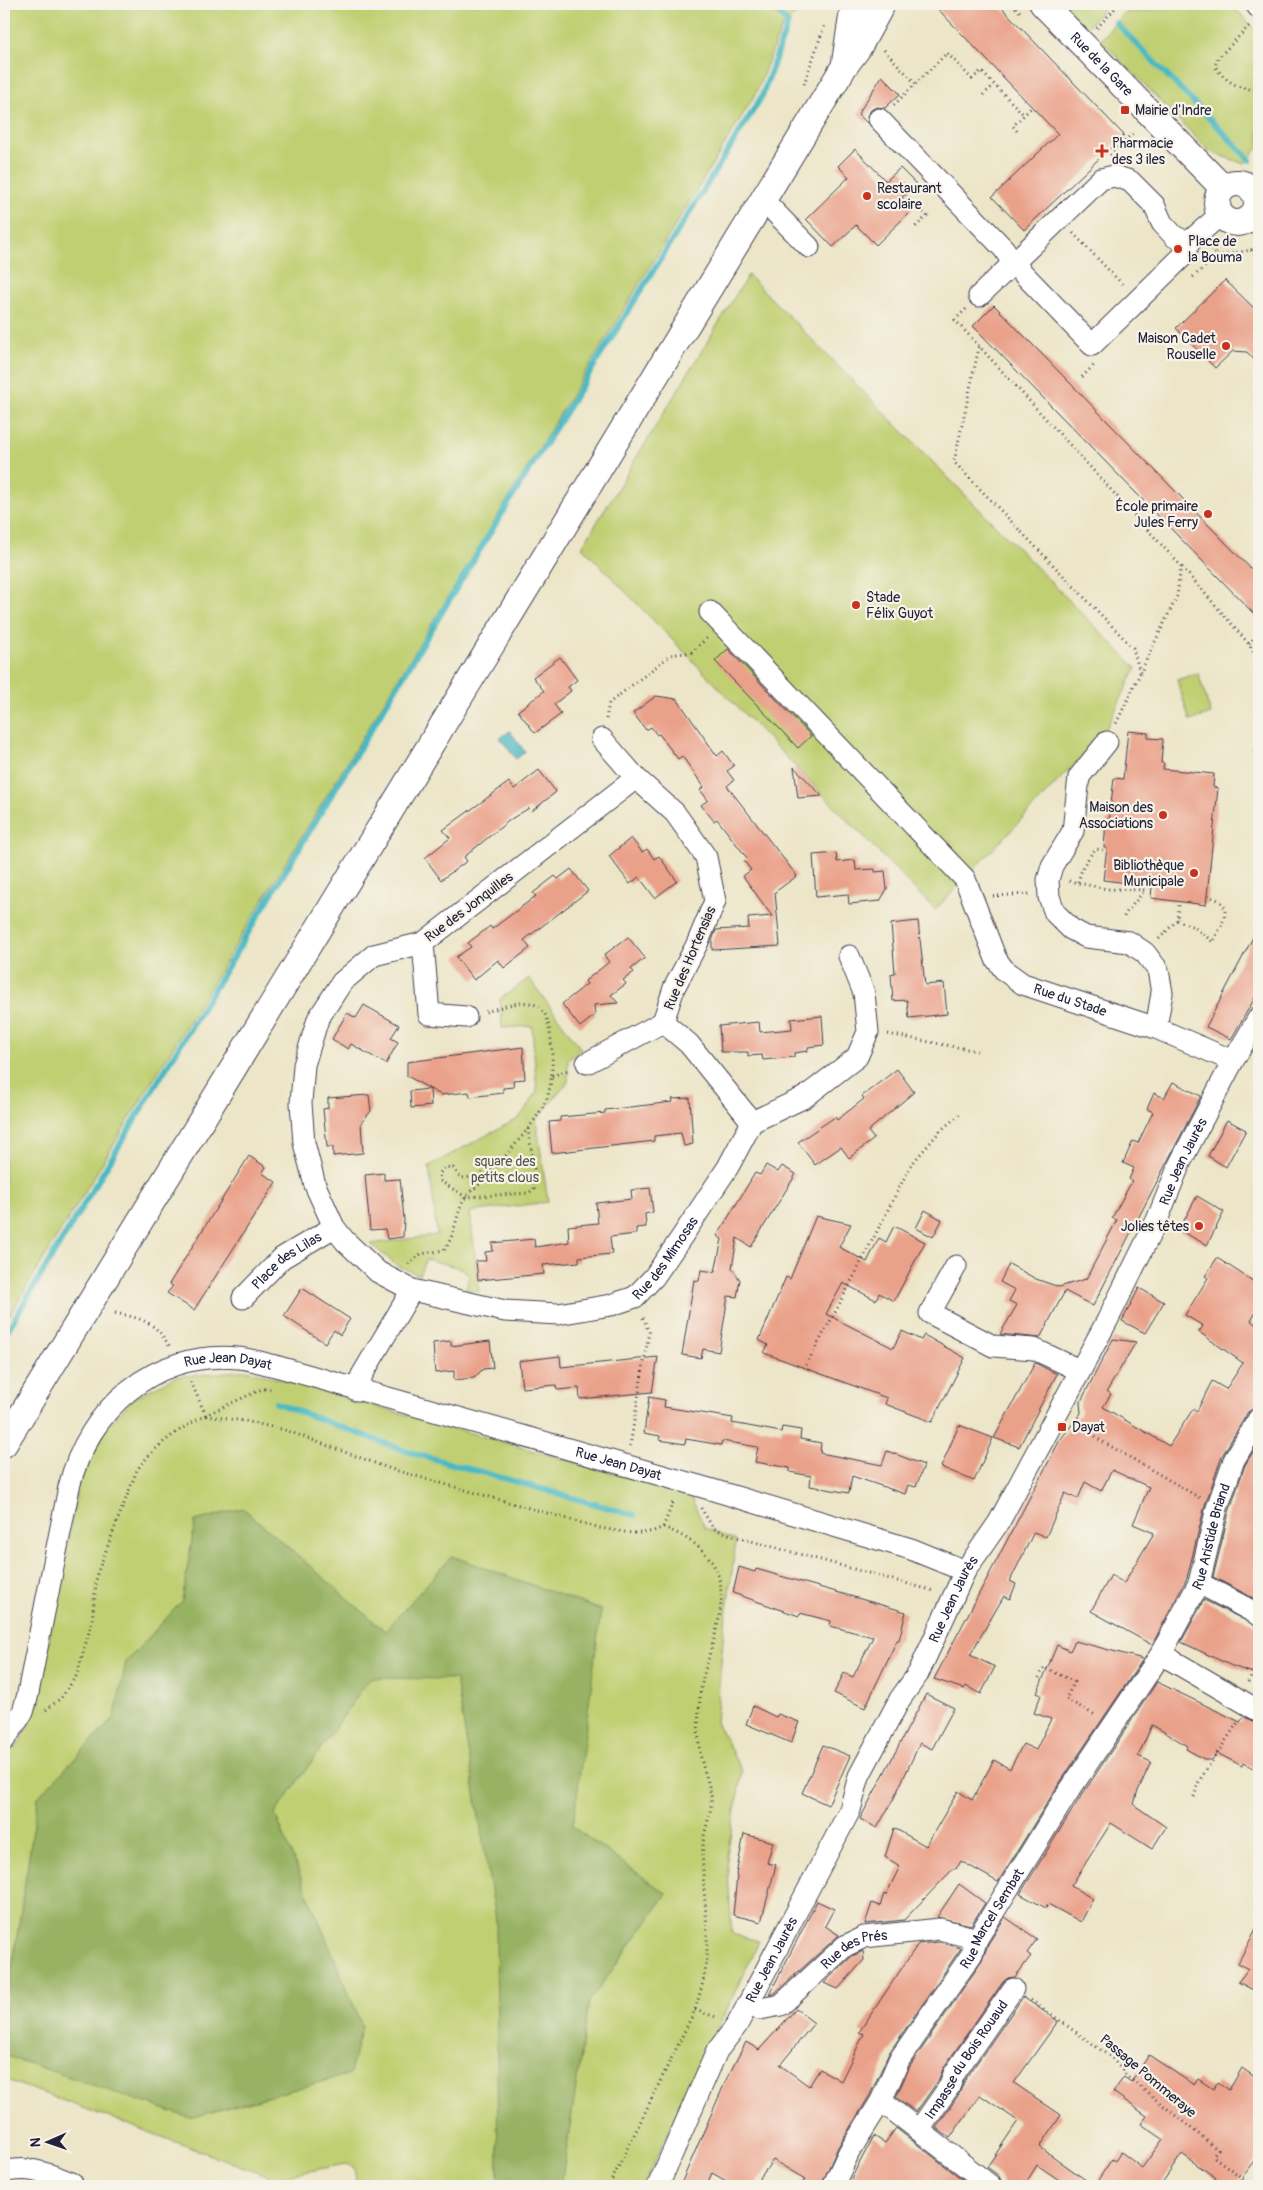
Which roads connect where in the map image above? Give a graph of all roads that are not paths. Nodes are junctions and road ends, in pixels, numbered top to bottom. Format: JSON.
{"nodes":[{"id":1,"x":854,"y":4,"type":"edge"},
{"id":2,"x":882,"y":4,"type":"edge"},
{"id":3,"x":1042,"y":4,"type":"edge"},
{"id":4,"x":844,"y":67,"type":"junction"},
{"id":5,"x":879,"y":119,"type":"road end"},
{"id":6,"x":1256,"y":187,"type":"edge"},
{"id":7,"x":1223,"y":188,"type":"junction"},
{"id":8,"x":763,"y":200,"type":"junction"},
{"id":9,"x":1221,"y":214,"type":"junction"},
{"id":10,"x":1254,"y":232,"type":"edge"},
{"id":11,"x":1189,"y":242,"type":"junction"},
{"id":12,"x":809,"y":247,"type":"dead end"},
{"id":13,"x":1012,"y":263,"type":"junction"},
{"id":14,"x":979,"y":296,"type":"road end"},
{"id":15,"x":716,"y":618,"type":"road end"},
{"id":16,"x":602,"y":739,"type":"road end"},
{"id":17,"x":1107,"y":742,"type":"road end"},
{"id":18,"x":636,"y":778,"type":"junction"},
{"id":19,"x":423,"y":943,"type":"junction"},
{"id":20,"x":849,"y":956,"type":"dead end"},
{"id":21,"x":466,"y":1016,"type":"road end"},
{"id":22,"x":1259,"y":1017,"type":"edge"},
{"id":23,"x":663,"y":1022,"type":"junction"},
{"id":24,"x":1156,"y":1028,"type":"junction"},
{"id":25,"x":1233,"y":1061,"type":"junction"},
{"id":26,"x":588,"y":1063,"type":"dead end"},
{"id":27,"x":752,"y":1122,"type":"junction"},
{"id":28,"x":334,"y":1227,"type":"junction"},
{"id":29,"x":956,"y":1266,"type":"dead end"},
{"id":30,"x":405,"y":1286,"type":"junction"},
{"id":31,"x":243,"y":1298,"type":"dead end"},
{"id":32,"x":1078,"y":1370,"type":"junction"},
{"id":33,"x":356,"y":1390,"type":"junction"},
{"id":34,"x":1259,"y":1418,"type":"edge"},
{"id":35,"x":4,"y":1444,"type":"edge"},
{"id":36,"x":965,"y":1571,"type":"junction"},
{"id":37,"x":1200,"y":1583,"type":"junction"},
{"id":38,"x":1259,"y":1615,"type":"edge"},
{"id":39,"x":1161,"y":1654,"type":"junction"},
{"id":40,"x":1249,"y":1704,"type":"edge"},
{"id":41,"x":4,"y":1740,"type":"edge"},
{"id":42,"x":977,"y":1939,"type":"junction"},
{"id":43,"x":1013,"y":1989,"type":"road end"},
{"id":44,"x":747,"y":2006,"type":"junction"},
{"id":45,"x":880,"y":2101,"type":"junction"},
{"id":46,"x":919,"y":2130,"type":"junction"},
{"id":47,"x":4,"y":2172,"type":"edge"},
{"id":48,"x":73,"y":2186,"type":"edge"},
{"id":49,"x":658,"y":2186,"type":"edge"},
{"id":50,"x":833,"y":2186,"type":"edge"},
{"id":51,"x":991,"y":2186,"type":"edge"}],
"edges":[{"from":1,"to":4,"type":"main road"},
{"from":2,"to":4,"type":"main road"},
{"from":3,"to":7,"type":"main road","name":"Rue de la Gare"},
{"from":4,"to":8,"type":"main road"},
{"from":5,"to":13,"type":"street"},
{"from":6,"to":7,"type":"main road"},
{"from":6,"to":10,"type":"main road"},
{"from":7,"to":9,"type":"main road"},
{"from":8,"to":12,"type":"street"},
{"from":8,"to":35,"type":"main road"},
{"from":9,"to":10,"type":"main road"},
{"from":9,"to":11,"type":"street"},
{"from":11,"to":13,"type":"street"},
{"from":11,"to":13,"type":"street"},
{"from":13,"to":14,"type":"street"},
{"from":15,"to":24,"type":"street","name":"Rue du Stade"},
{"from":16,"to":18,"type":"street","name":"Rue des Hortensias"},
{"from":17,"to":24,"type":"street"},
{"from":18,"to":19,"type":"street","name":"Rue des Jonquilles"},
{"from":18,"to":23,"type":"street","name":"Rue des Hortensias"},
{"from":19,"to":21,"type":"street"},
{"from":19,"to":28,"type":"street","name":"Rue des Jonquilles"},
{"from":20,"to":27,"type":"street"},
{"from":22,"to":25,"type":"street","name":"Rue Jean Jaurès"},
{"from":23,"to":26,"type":"street"},
{"from":23,"to":27,"type":"street","name":"Rue des Hortensias"},
{"from":24,"to":25,"type":"street","name":"Rue du Stade"},
{"from":25,"to":32,"type":"street","name":"Rue Jean Jaurès"},
{"from":27,"to":30,"type":"street","name":"Rue des Mimosas"},
{"from":28,"to":30,"type":"street","name":"Rue des Jonquilles"},
{"from":28,"to":31,"type":"street","name":"Place des Lilas"},
{"from":29,"to":32,"type":"street"},
{"from":30,"to":33,"type":"street"},
{"from":32,"to":36,"type":"street","name":"Rue Jean Jaurès"},
{"from":33,"to":36,"type":"street","name":"Rue Jean Dayat"},
{"from":33,"to":41,"type":"street","name":"Rue Jean Dayat"},
{"from":34,"to":37,"type":"street","name":"Rue Aristide Briand"},
{"from":36,"to":44,"type":"street","name":"Rue Jean Jaurès"},
{"from":37,"to":38,"type":"street"},
{"from":37,"to":39,"type":"street","name":"Rue Aristide Briand"},
{"from":39,"to":40,"type":"street"},
{"from":39,"to":42,"type":"street","name":"Rue Marcel Sembat"},
{"from":42,"to":44,"type":"street","name":"Rue des Prés"},
{"from":42,"to":45,"type":"street","name":"Rue Marcel Sembat"},
{"from":43,"to":46,"type":"street","name":"Impasse du Bois Rouaud"},
{"from":44,"to":49,"type":"street","name":"Rue Jean Jaurès"},
{"from":45,"to":46,"type":"street"},
{"from":45,"to":50,"type":"street","name":"Rue Marcel Sembat"},
{"from":46,"to":51,"type":"street"},
{"from":47,"to":48,"type":"street"}]}
